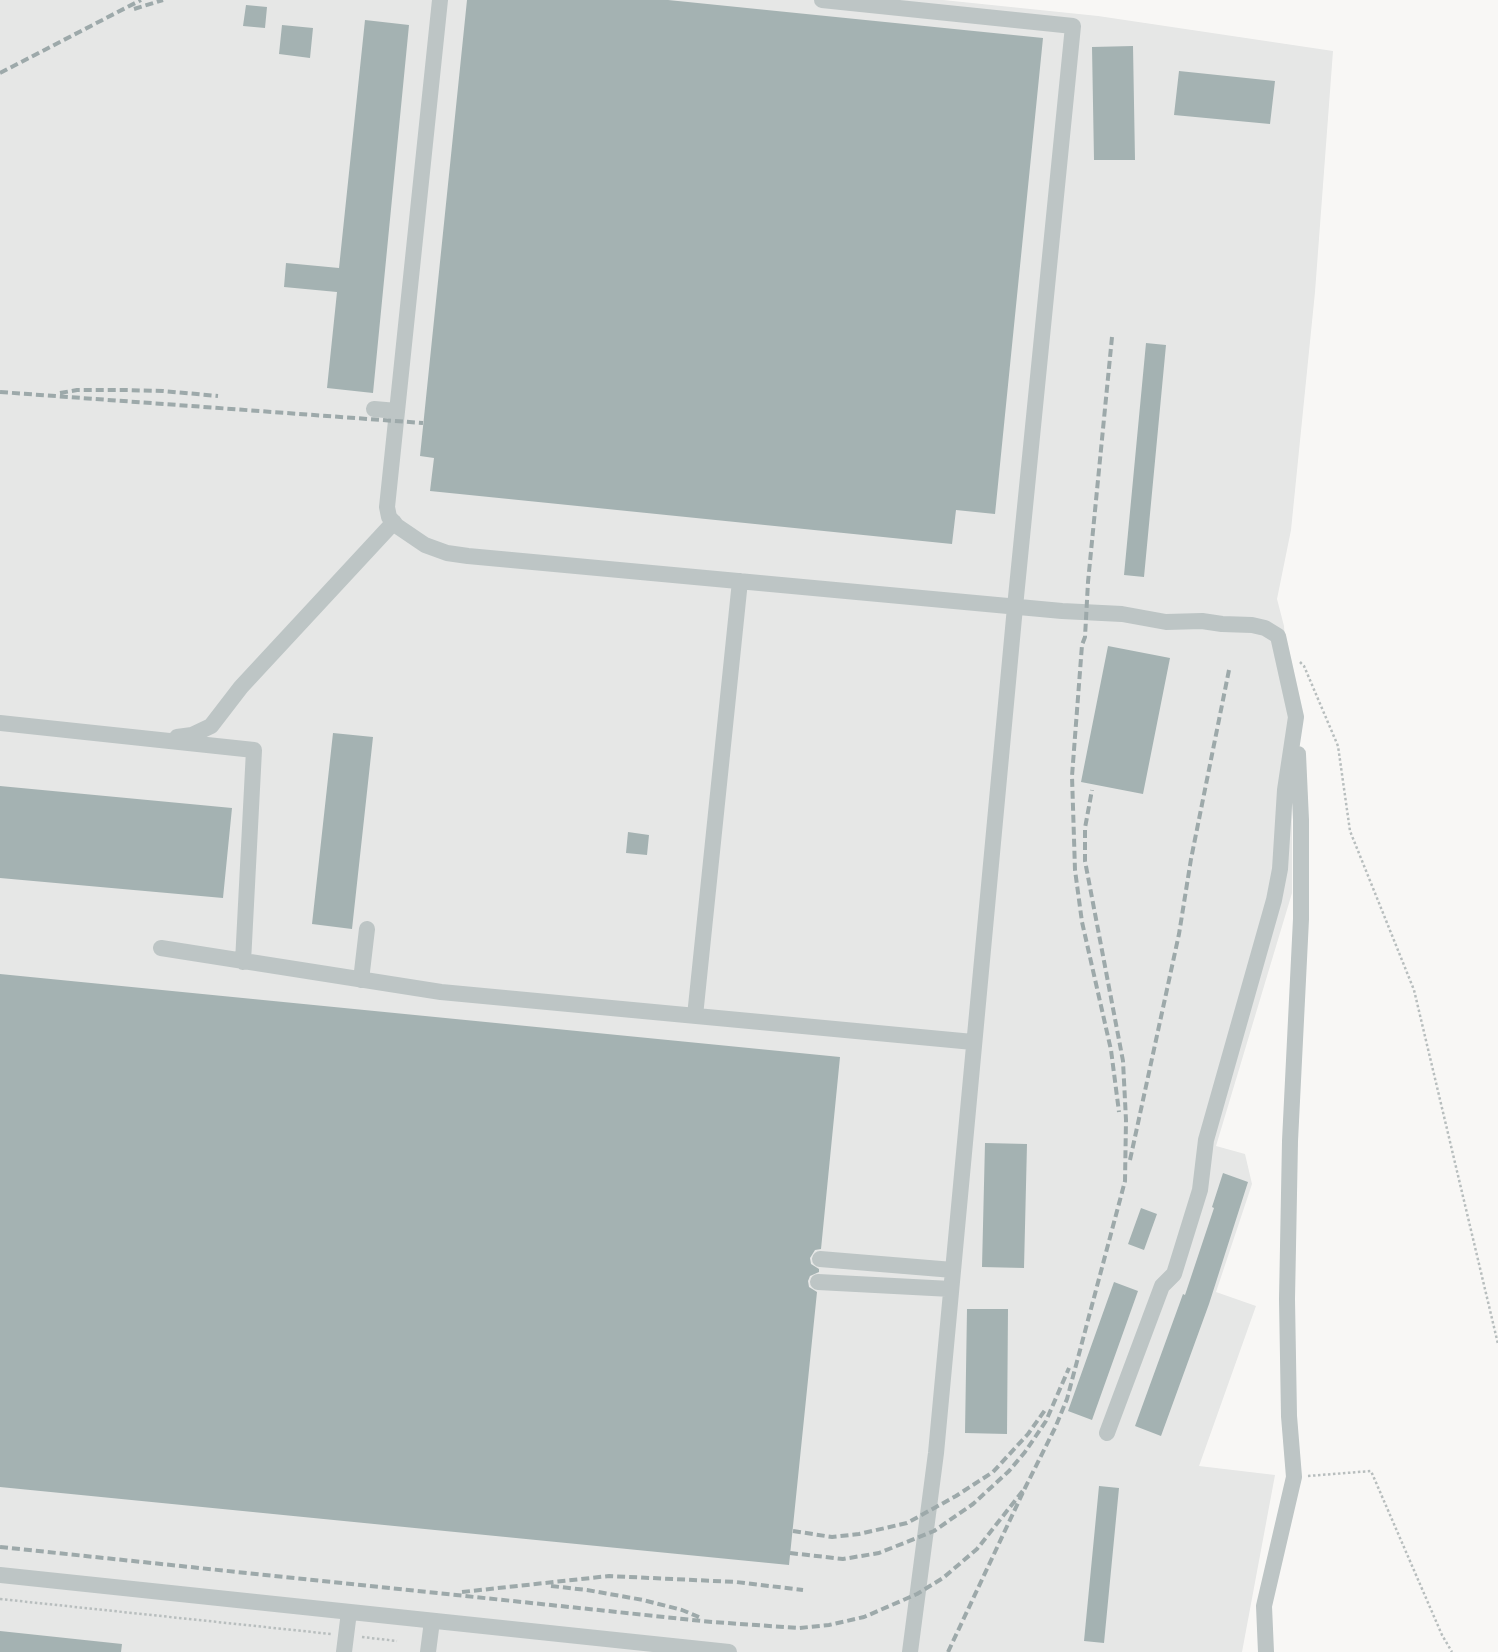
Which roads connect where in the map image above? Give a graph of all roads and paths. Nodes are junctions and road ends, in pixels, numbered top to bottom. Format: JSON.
{"nodes":[{"id":1,"x":440,"y":0,"type":"edge"},
{"id":2,"x":822,"y":0,"type":"edge"},
{"id":3,"x":374,"y":409,"type":"dead end"},
{"id":4,"x":398,"y":411,"type":"junction"},
{"id":5,"x":394,"y":522,"type":"junction"},
{"id":6,"x":740,"y":581,"type":"junction"},
{"id":7,"x":1015,"y":607,"type":"junction"},
{"id":8,"x":1297,"y":659,"type":"dead end"},
{"id":9,"x":1296,"y":717,"type":"junction"},
{"id":10,"x":0,"y":723,"type":"edge"},
{"id":11,"x":155,"y":739,"type":"junction"},
{"id":12,"x":367,"y":928,"type":"dead end"},
{"id":13,"x":161,"y":948,"type":"dead end"},
{"id":14,"x":243,"y":962,"type":"junction"},
{"id":15,"x":361,"y":980,"type":"junction"},
{"id":16,"x":695,"y":1016,"type":"junction"},
{"id":17,"x":973,"y":1042,"type":"junction"},
{"id":18,"x":820,"y":1259,"type":"dead end"},
{"id":19,"x":952,"y":1270,"type":"junction"},
{"id":20,"x":818,"y":1282,"type":"dead end"},
{"id":21,"x":951,"y":1289,"type":"junction"},
{"id":22,"x":1498,"y":1344,"type":"edge"},
{"id":23,"x":1107,"y":1433,"type":"dead end"},
{"id":24,"x":1294,"y":1477,"type":"junction"},
{"id":25,"x":0,"y":1575,"type":"edge"},
{"id":26,"x":0,"y":1599,"type":"edge"},
{"id":27,"x":348,"y":1612,"type":"junction"},
{"id":28,"x":432,"y":1621,"type":"junction"},
{"id":29,"x":398,"y":1641,"type":"dead end"},
{"id":30,"x":345,"y":1644,"type":"edge"},
{"id":31,"x":428,"y":1652,"type":"edge"},
{"id":32,"x":729,"y":1652,"type":"edge"},
{"id":33,"x":910,"y":1652,"type":"edge"},
{"id":34,"x":1266,"y":1652,"type":"edge"},
{"id":35,"x":1452,"y":1652,"type":"edge"}],
"edges":[{"from":1,"to":4,"type":"lane"},
{"from":2,"to":7,"type":"lane"},
{"from":3,"to":4,"type":"lane"},
{"from":4,"to":5,"type":"lane"},
{"from":5,"to":6,"type":"lane"},
{"from":5,"to":11,"type":"lane"},
{"from":6,"to":7,"type":"lane"},
{"from":6,"to":16,"type":"lane"},
{"from":7,"to":9,"type":"lane"},
{"from":7,"to":17,"type":"lane"},
{"from":8,"to":22,"type":"path"},
{"from":9,"to":23,"type":"lane"},
{"from":9,"to":24,"type":"lane"},
{"from":10,"to":11,"type":"lane"},
{"from":11,"to":14,"type":"lane"},
{"from":12,"to":15,"type":"lane"},
{"from":13,"to":14,"type":"lane"},
{"from":14,"to":15,"type":"lane"},
{"from":15,"to":16,"type":"lane"},
{"from":16,"to":17,"type":"lane"},
{"from":17,"to":19,"type":"lane"},
{"from":18,"to":19,"type":"lane"},
{"from":19,"to":21,"type":"lane"},
{"from":20,"to":21,"type":"lane"},
{"from":21,"to":33,"type":"lane"},
{"from":24,"to":34,"type":"lane"},
{"from":24,"to":35,"type":"path"},
{"from":25,"to":27,"type":"lane"},
{"from":26,"to":30,"type":"path"},
{"from":27,"to":28,"type":"lane"},
{"from":27,"to":30,"type":"lane"},
{"from":28,"to":31,"type":"lane"},
{"from":28,"to":32,"type":"lane"},
{"from":29,"to":30,"type":"path"}]}
